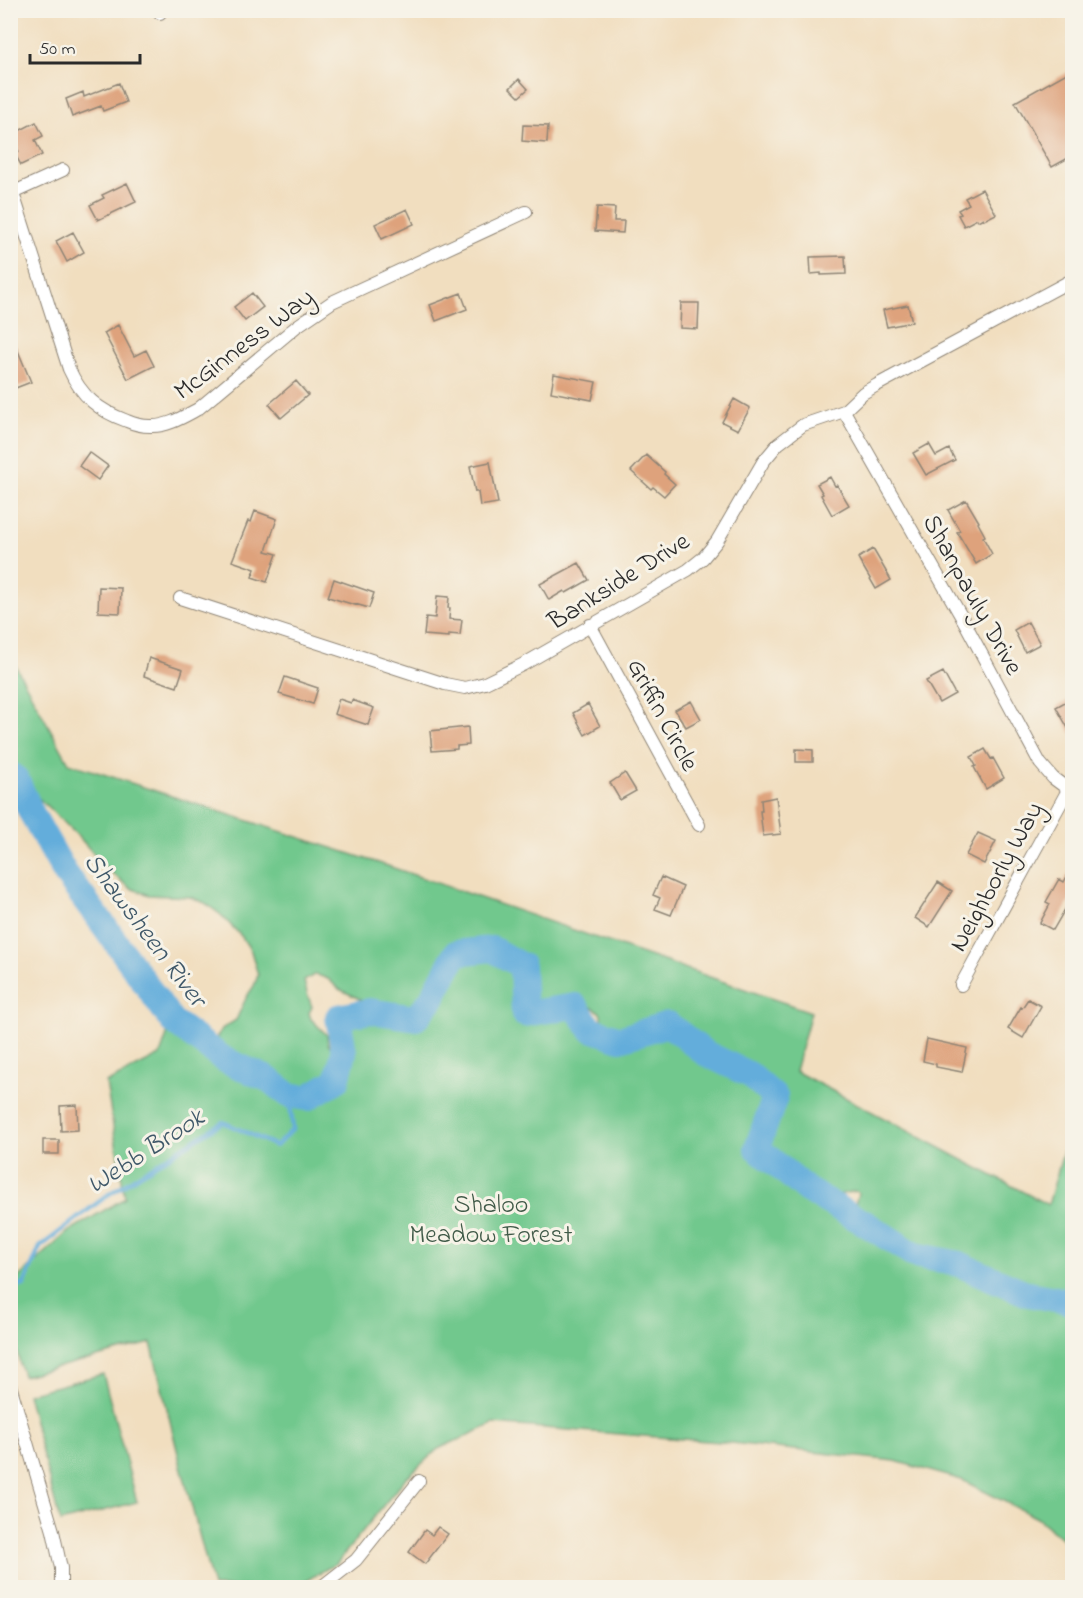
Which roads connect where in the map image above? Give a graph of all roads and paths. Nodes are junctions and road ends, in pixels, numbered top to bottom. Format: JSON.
{"nodes":[{"id":1,"x":63,"y":170,"type":"dead end"},
{"id":2,"x":11,"y":190,"type":"edge"},
{"id":3,"x":526,"y":212,"type":"dead end"},
{"id":4,"x":1072,"y":280,"type":"edge"},
{"id":5,"x":844,"y":411,"type":"junction"},
{"id":6,"x":180,"y":598,"type":"dead end"},
{"id":7,"x":590,"y":625,"type":"junction"},
{"id":8,"x":1070,"y":791,"type":"edge"},
{"id":9,"x":699,"y":825,"type":"dead end"},
{"id":10,"x":961,"y":985,"type":"dead end"},
{"id":11,"x":10,"y":1385,"type":"edge"},
{"id":12,"x":419,"y":1481,"type":"dead end"},
{"id":13,"x":61,"y":1587,"type":"edge"},
{"id":14,"x":320,"y":1587,"type":"edge"}],
"edges":[{"from":1,"to":2,"type":"street"},
{"from":2,"to":3,"type":"street","name":"McGinness Way"},
{"from":4,"to":5,"type":"street","name":"Bankside Drive"},
{"from":5,"to":7,"type":"street","name":"Bankside Drive"},
{"from":5,"to":8,"type":"street","name":"Shanpauly Drive"},
{"from":6,"to":7,"type":"street","name":"Bankside Drive"},
{"from":7,"to":9,"type":"street","name":"Griffin Circle"},
{"from":8,"to":10,"type":"street","name":"Neighborly Way"},
{"from":11,"to":13,"type":"street"},
{"from":12,"to":14,"type":"street"}]}
